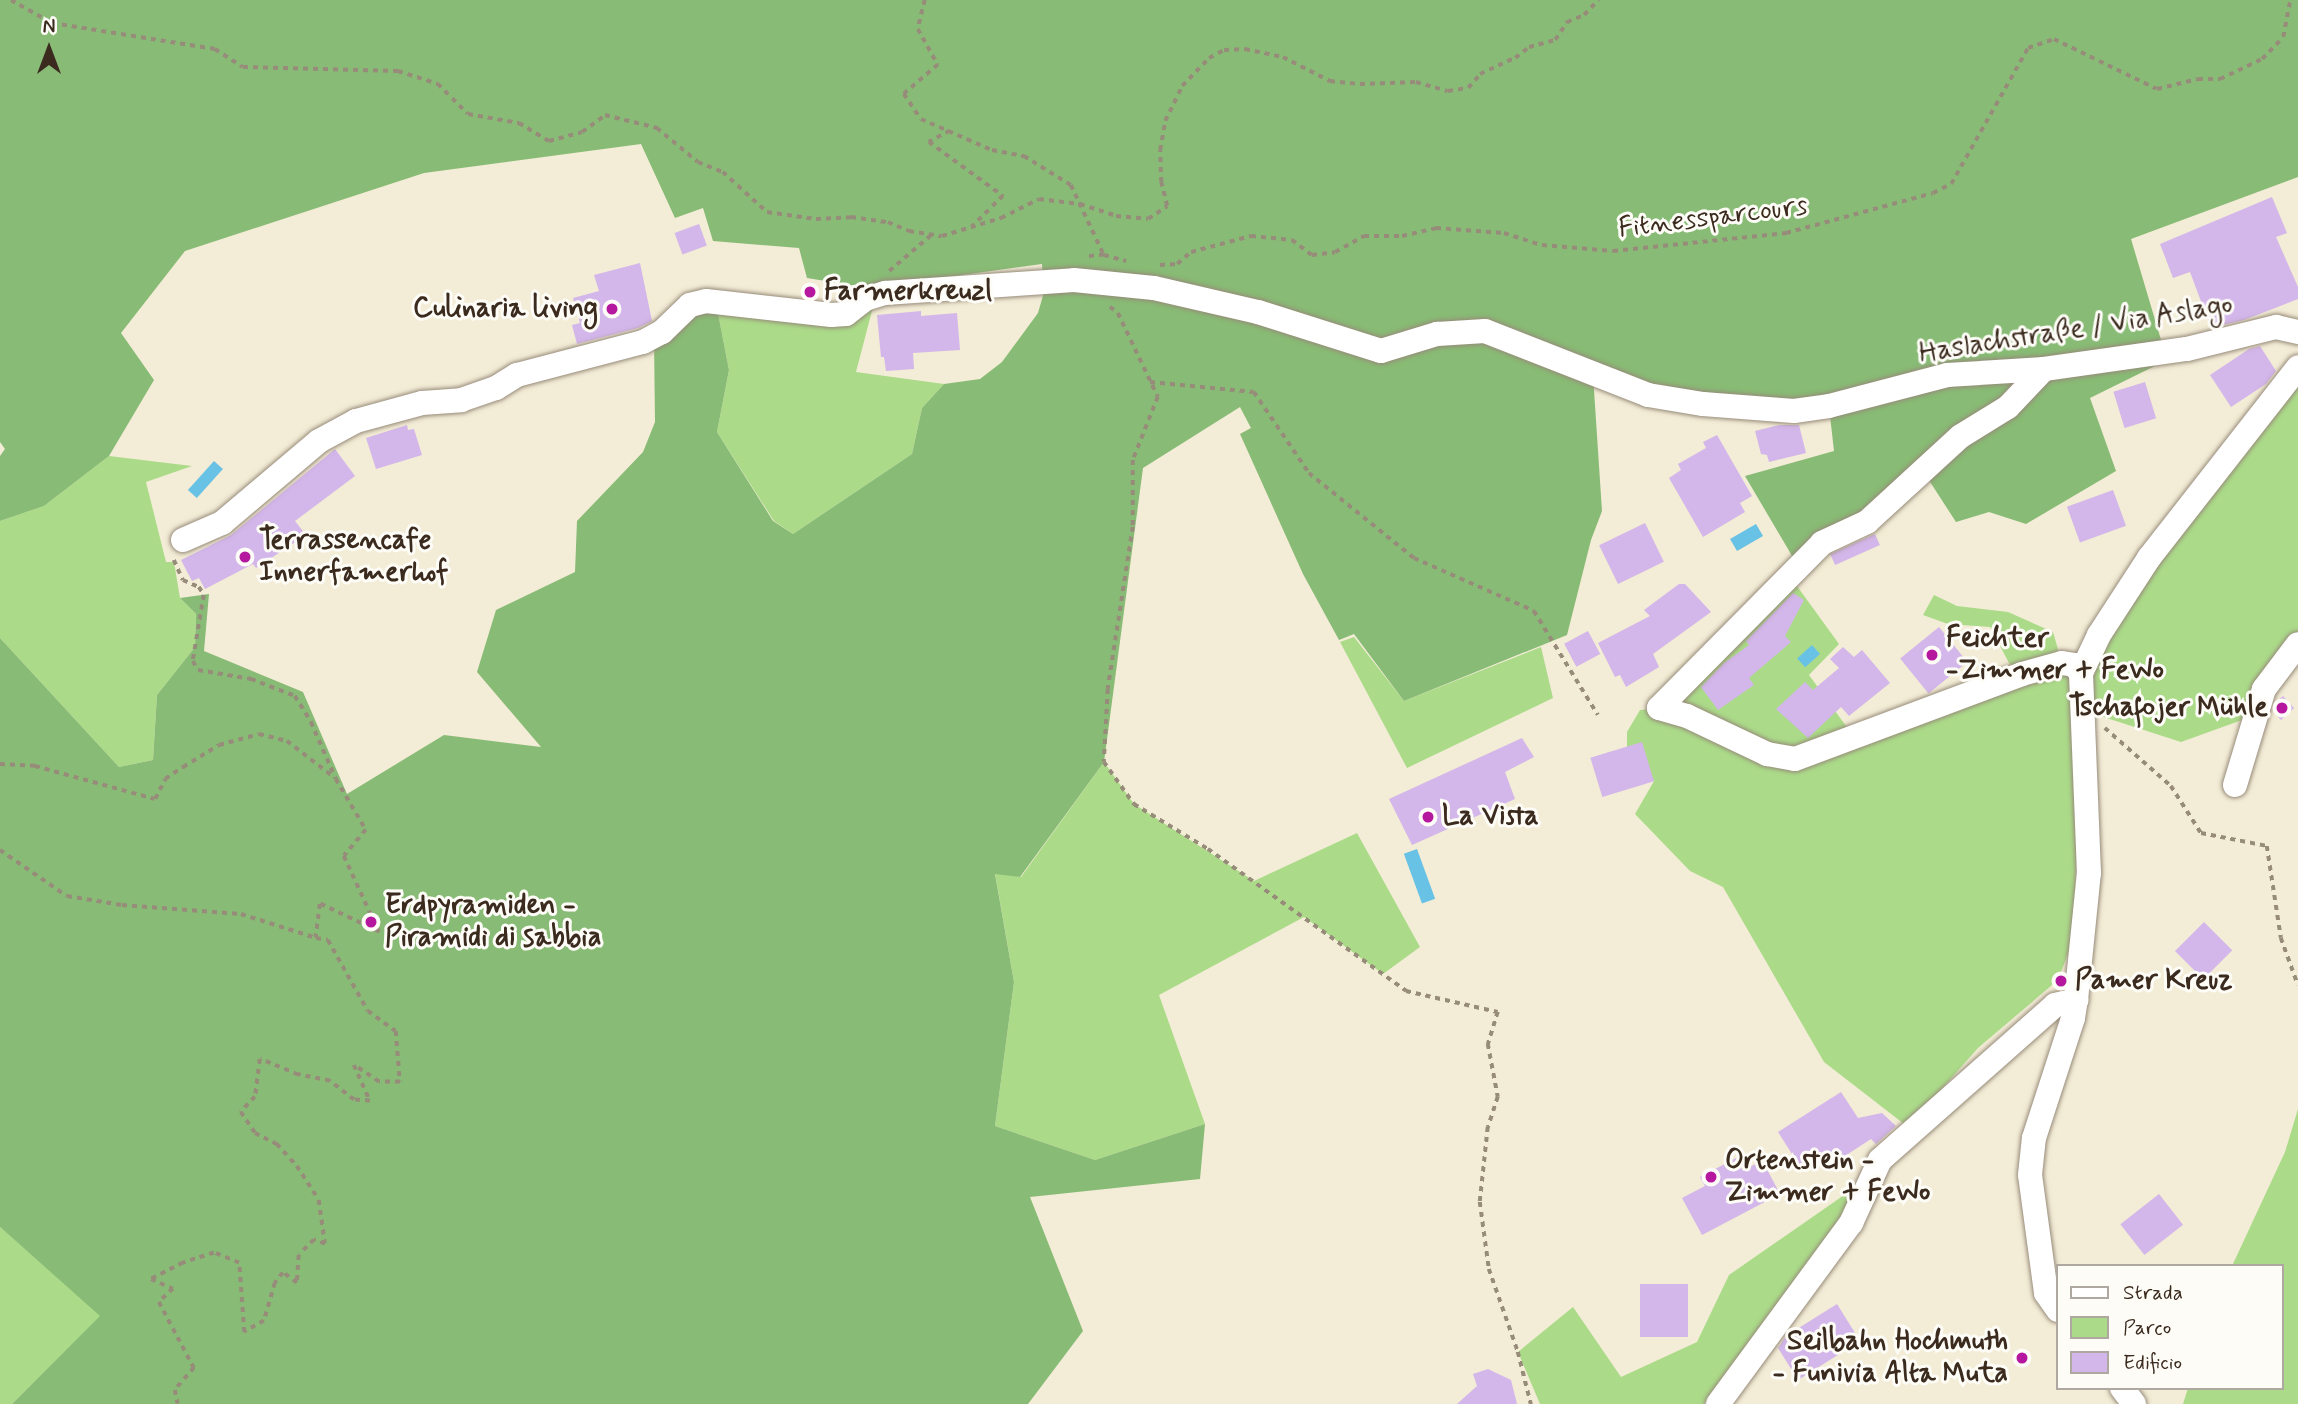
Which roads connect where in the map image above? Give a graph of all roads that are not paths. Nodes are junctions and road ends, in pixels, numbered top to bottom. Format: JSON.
{"nodes":[{"id":1,"x":2298,"y":332,"type":"edge"},
{"id":2,"x":2298,"y":367,"type":"edge"},
{"id":3,"x":2045,"y":369,"type":"junction"},
{"id":4,"x":183,"y":540,"type":"road end"},
{"id":5,"x":2298,"y":644,"type":"edge"},
{"id":6,"x":2081,"y":673,"type":"junction"},
{"id":7,"x":2235,"y":785,"type":"dead end"},
{"id":8,"x":2076,"y":1000,"type":"junction"},
{"id":9,"x":2056,"y":1307,"type":"edge"},
{"id":10,"x":1718,"y":1404,"type":"edge"}],
"edges":[{"from":1,"to":3,"type":"street","name":"Haslachstraße / Via Aslago"},
{"from":2,"to":6,"type":"street"},
{"from":3,"to":4,"type":"street","name":"Haslachstraße / Via Aslago"},
{"from":3,"to":6,"type":"street"},
{"from":5,"to":7,"type":"street"},
{"from":6,"to":8,"type":"street"},
{"from":8,"to":9,"type":"street"},
{"from":8,"to":10,"type":"street"}]}
